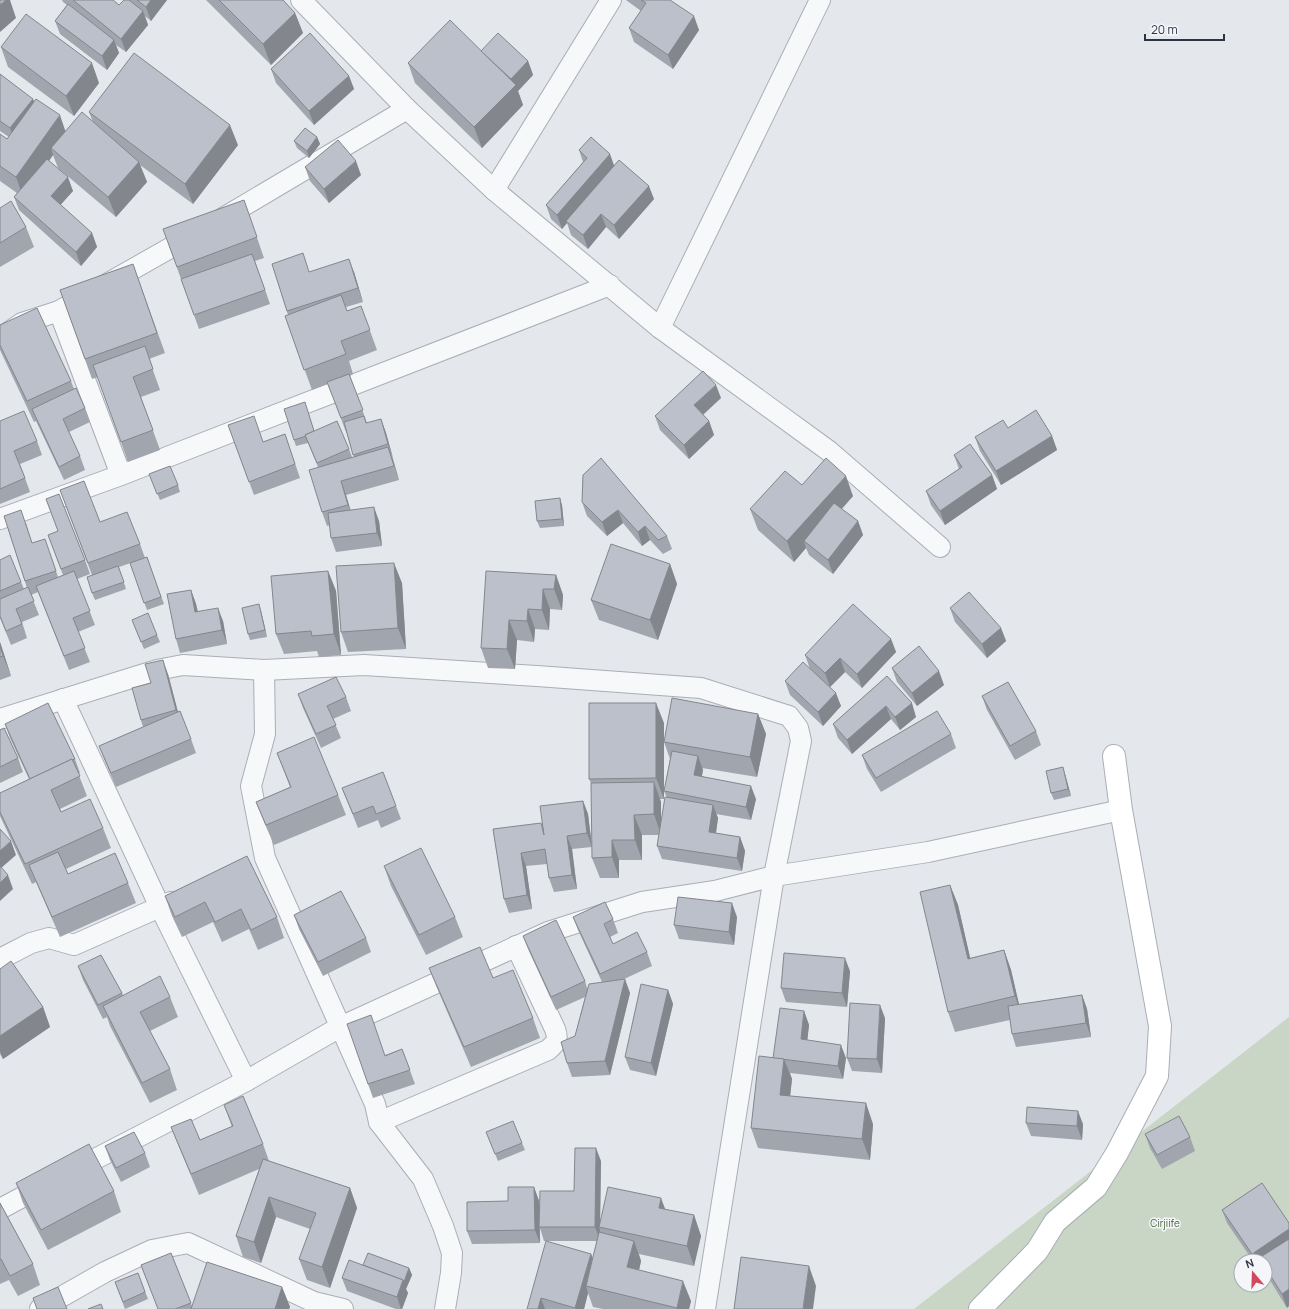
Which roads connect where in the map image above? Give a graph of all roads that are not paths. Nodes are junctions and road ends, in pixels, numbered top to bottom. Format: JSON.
{"nodes":[{"id":1,"x":301,"y":0,"type":"edge"},
{"id":2,"x":611,"y":0,"type":"edge"},
{"id":3,"x":820,"y":0,"type":"edge"},
{"id":4,"x":407,"y":109,"type":"junction"},
{"id":5,"x":494,"y":190,"type":"junction"},
{"id":6,"x":610,"y":285,"type":"junction"},
{"id":7,"x":59,"y":312,"type":"junction"},
{"id":8,"x":660,"y":328,"type":"junction"},
{"id":9,"x":0,"y":338,"type":"edge"},
{"id":10,"x":121,"y":475,"type":"junction"},
{"id":11,"x":0,"y":519,"type":"edge"},
{"id":12,"x":940,"y":547,"type":"dead end"},
{"id":13,"x":264,"y":670,"type":"junction"},
{"id":14,"x":63,"y":700,"type":"junction"},
{"id":15,"x":0,"y":719,"type":"edge"},
{"id":16,"x":1114,"y":756,"type":"dead end"},
{"id":17,"x":1121,"y":810,"type":"junction"},
{"id":18,"x":774,"y":876,"type":"junction"},
{"id":19,"x":186,"y":895,"type":"edge"},
{"id":20,"x":160,"y":907,"type":"junction"},
{"id":21,"x":516,"y":946,"type":"junction"},
{"id":22,"x":0,"y":959,"type":"edge"},
{"id":23,"x":340,"y":1027,"type":"junction"},
{"id":24,"x":246,"y":1080,"type":"junction"},
{"id":25,"x":379,"y":1122,"type":"junction"},
{"id":26,"x":0,"y":1209,"type":"edge"},
{"id":27,"x":313,"y":1306,"type":"edge"},
{"id":28,"x":40,"y":1309,"type":"edge"},
{"id":29,"x":343,"y":1309,"type":"edge"},
{"id":30,"x":445,"y":1309,"type":"edge"},
{"id":31,"x":705,"y":1309,"type":"edge"},
{"id":32,"x":980,"y":1309,"type":"edge"}],
"edges":[{"from":1,"to":4,"type":"street"},
{"from":2,"to":5,"type":"street"},
{"from":3,"to":8,"type":"street"},
{"from":4,"to":5,"type":"street"},
{"from":4,"to":7,"type":"street"},
{"from":5,"to":6,"type":"street"},
{"from":6,"to":8,"type":"street"},
{"from":6,"to":10,"type":"street"},
{"from":7,"to":9,"type":"street"},
{"from":7,"to":10,"type":"street"},
{"from":8,"to":12,"type":"street"},
{"from":10,"to":11,"type":"street"},
{"from":13,"to":14,"type":"street"},
{"from":13,"to":18,"type":"street"},
{"from":13,"to":23,"type":"street"},
{"from":14,"to":15,"type":"street"},
{"from":14,"to":20,"type":"street"},
{"from":16,"to":17,"type":"street"},
{"from":17,"to":18,"type":"street"},
{"from":17,"to":32,"type":"street"},
{"from":18,"to":21,"type":"street"},
{"from":18,"to":31,"type":"street"},
{"from":19,"to":20,"type":"street"},
{"from":20,"to":22,"type":"street"},
{"from":20,"to":24,"type":"street"},
{"from":21,"to":23,"type":"street"},
{"from":21,"to":25,"type":"street"},
{"from":23,"to":24,"type":"street"},
{"from":23,"to":25,"type":"street"},
{"from":24,"to":26,"type":"street"},
{"from":25,"to":30,"type":"street"},
{"from":27,"to":28,"type":"street"},
{"from":27,"to":29,"type":"street"}]}
